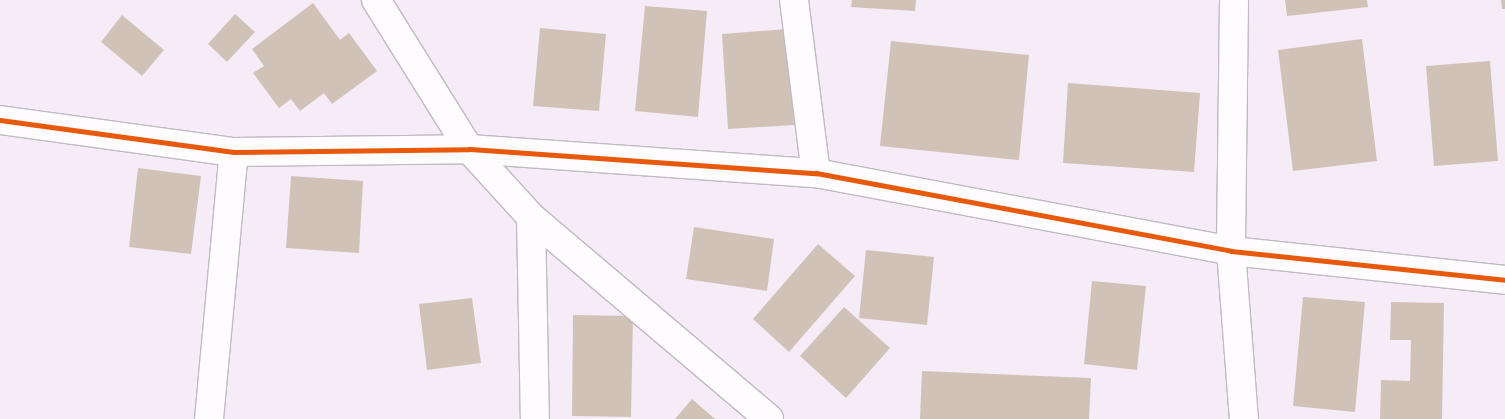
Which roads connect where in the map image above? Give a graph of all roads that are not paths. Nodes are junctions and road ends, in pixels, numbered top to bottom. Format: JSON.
{"nodes":[{"id":1,"x":376,"y":0,"type":"edge"},
{"id":2,"x":794,"y":0,"type":"edge"},
{"id":3,"x":1234,"y":0,"type":"edge"},
{"id":4,"x":0,"y":120,"type":"edge"},
{"id":5,"x":469,"y":149,"type":"junction"},
{"id":6,"x":234,"y":152,"type":"junction"},
{"id":7,"x":816,"y":173,"type":"junction"},
{"id":8,"x":531,"y":217,"type":"junction"},
{"id":9,"x":1231,"y":251,"type":"junction"},
{"id":10,"x":1505,"y":280,"type":"edge"},
{"id":11,"x":209,"y":419,"type":"edge"},
{"id":12,"x":535,"y":419,"type":"edge"},
{"id":13,"x":769,"y":419,"type":"edge"},
{"id":14,"x":1244,"y":419,"type":"edge"}],
"edges":[{"from":1,"to":5,"type":"street"},
{"from":2,"to":7,"type":"street"},
{"from":3,"to":9,"type":"street"},
{"from":4,"to":6,"type":"street"},
{"from":5,"to":6,"type":"street"},
{"from":5,"to":7,"type":"street"},
{"from":5,"to":8,"type":"street"},
{"from":6,"to":11,"type":"street"},
{"from":7,"to":9,"type":"street"},
{"from":8,"to":12,"type":"street"},
{"from":8,"to":13,"type":"street"},
{"from":9,"to":10,"type":"street"},
{"from":9,"to":14,"type":"street"}]}
